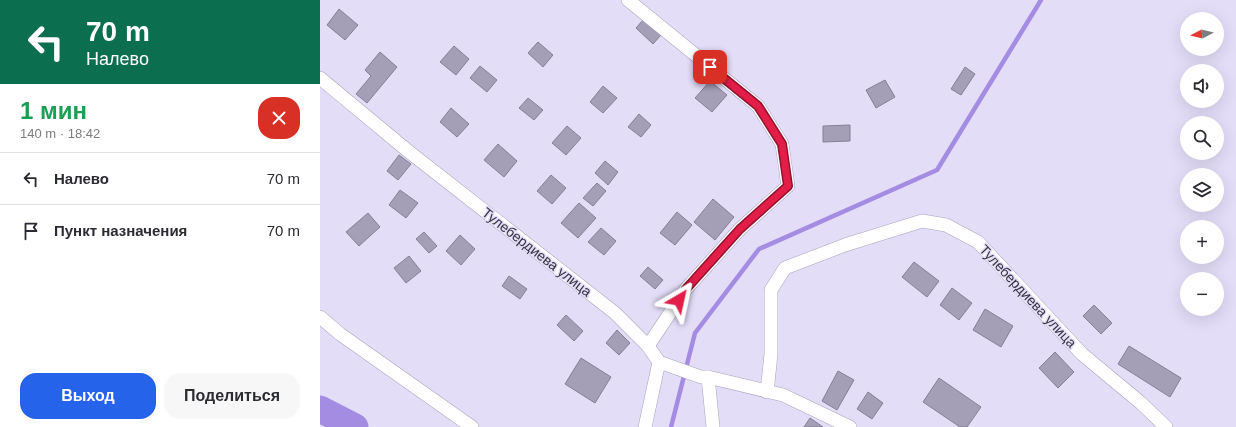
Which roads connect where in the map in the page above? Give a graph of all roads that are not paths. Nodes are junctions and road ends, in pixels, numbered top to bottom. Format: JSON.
{"nodes":[{"id":1,"x":628,"y":0,"type":"edge"},
{"id":2,"x":320,"y":78,"type":"edge"},
{"id":3,"x":320,"y":317,"type":"edge"},
{"id":4,"x":648,"y":346,"type":"junction"},
{"id":5,"x":659,"y":362,"type":"junction"},
{"id":6,"x":704,"y":377,"type":"junction"},
{"id":7,"x":767,"y":392,"type":"junction"},
{"id":8,"x":472,"y":427,"type":"edge"},
{"id":9,"x":644,"y":427,"type":"edge"},
{"id":10,"x":713,"y":427,"type":"edge"},
{"id":11,"x":850,"y":427,"type":"edge"},
{"id":12,"x":1166,"y":427,"type":"edge"}],
"edges":[{"from":1,"to":4,"type":"street"},
{"from":2,"to":4,"type":"street","name":"Тулебердиева улица"},
{"from":3,"to":8,"type":"street"},
{"from":4,"to":5,"type":"street","name":"Тулебердиева улица"},
{"from":5,"to":6,"type":"street"},
{"from":5,"to":9,"type":"street"},
{"from":6,"to":7,"type":"street"},
{"from":6,"to":10,"type":"street"},
{"from":7,"to":11,"type":"street"},
{"from":7,"to":12,"type":"street","name":"Тулебердиева улица"}]}
